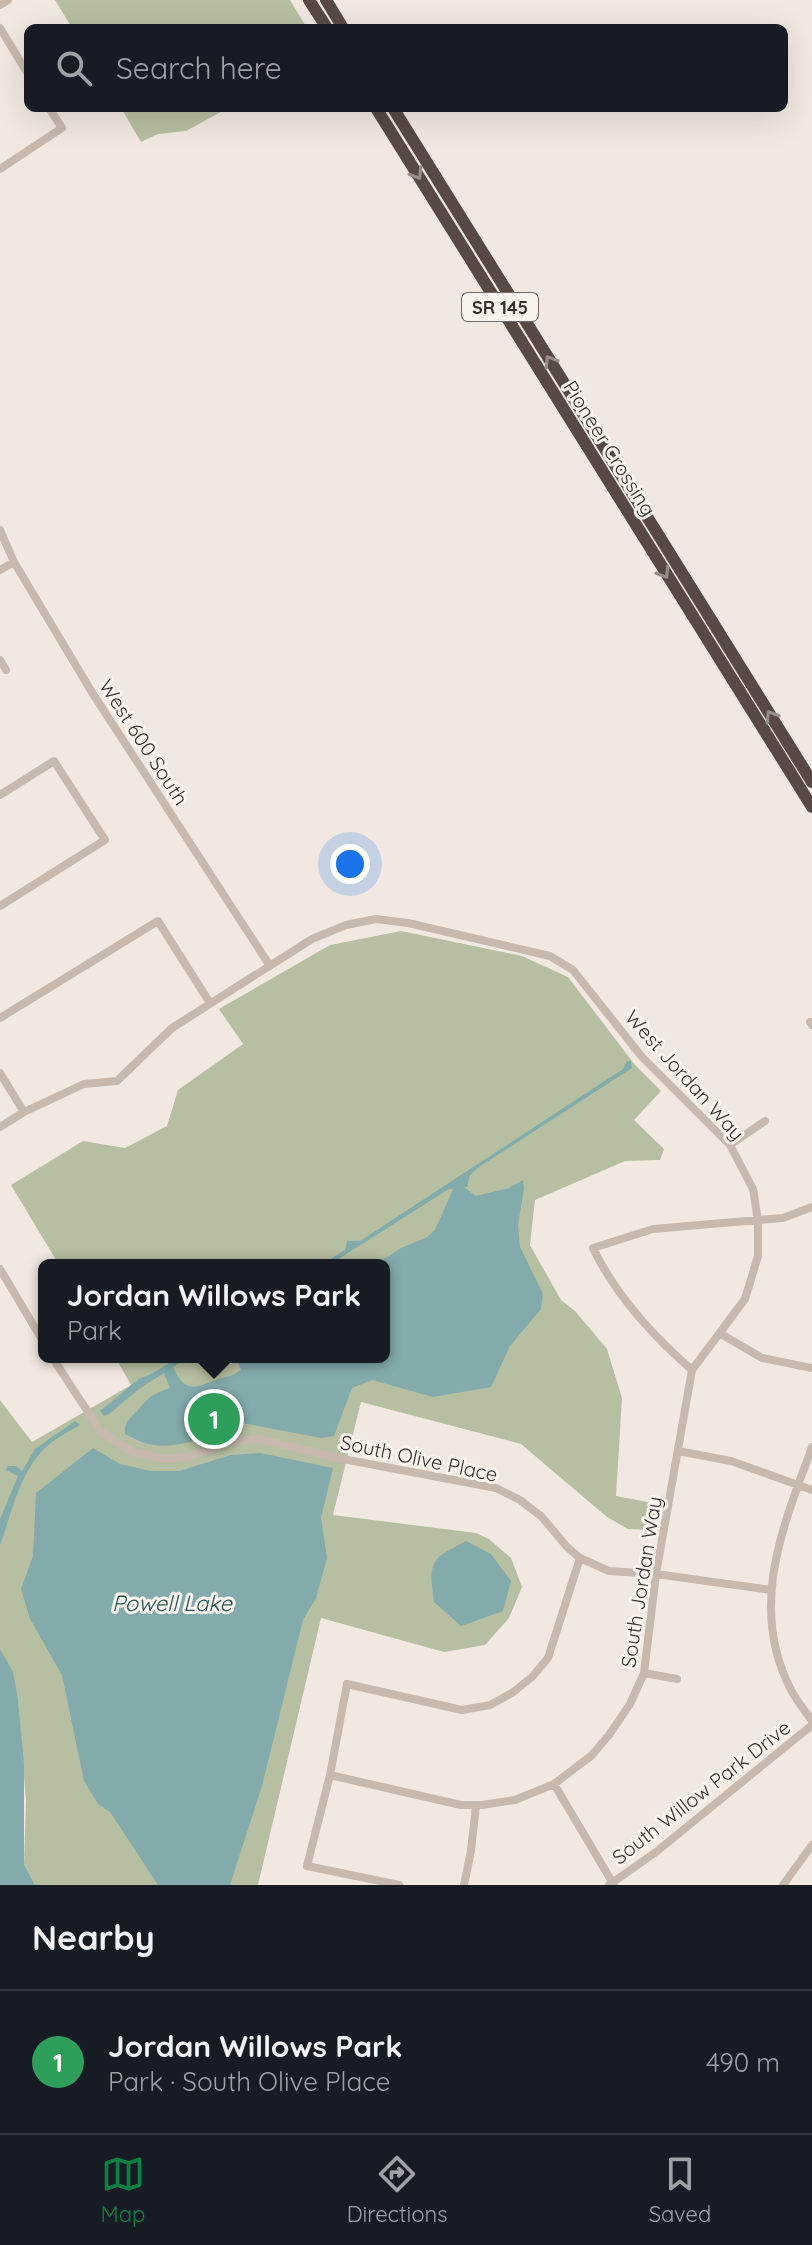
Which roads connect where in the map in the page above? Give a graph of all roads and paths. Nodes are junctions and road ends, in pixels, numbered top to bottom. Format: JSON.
{"nodes":[{"id":1,"x":8,"y":0,"type":"edge"},
{"id":2,"x":309,"y":0,"type":"edge"},
{"id":3,"x":326,"y":0,"type":"edge"},
{"id":4,"x":0,"y":5,"type":"edge"},
{"id":5,"x":324,"y":24,"type":"edge"},
{"id":6,"x":341,"y":24,"type":"edge"},
{"id":7,"x":0,"y":28,"type":"edge"},
{"id":8,"x":24,"y":67,"type":"edge"},
{"id":9,"x":52,"y":112,"type":"edge"},
{"id":10,"x":378,"y":112,"type":"edge"},
{"id":11,"x":395,"y":112,"type":"edge"},
{"id":12,"x":0,"y":169,"type":"edge"},
{"id":13,"x":0,"y":530,"type":"edge"},
{"id":14,"x":14,"y":562,"type":"junction"},
{"id":15,"x":0,"y":570,"type":"edge"},
{"id":16,"x":0,"y":660,"type":"edge"},
{"id":17,"x":6,"y":670,"type":"dead end"},
{"id":18,"x":812,"y":782,"type":"edge"},
{"id":19,"x":0,"y":795,"type":"edge"},
{"id":20,"x":812,"y":807,"type":"edge"},
{"id":21,"x":0,"y":906,"type":"edge"},
{"id":22,"x":270,"y":966,"type":"junction"},
{"id":23,"x":210,"y":1003,"type":"junction"},
{"id":24,"x":0,"y":1018,"type":"edge"},
{"id":25,"x":0,"y":1073,"type":"edge"},
{"id":26,"x":24,"y":1112,"type":"junction"},
{"id":27,"x":765,"y":1121,"type":"dead end"},
{"id":28,"x":0,"y":1127,"type":"edge"},
{"id":29,"x":730,"y":1145,"type":"junction"},
{"id":30,"x":753,"y":1189,"type":"joint"},
{"id":31,"x":812,"y":1207,"type":"edge"},
{"id":32,"x":758,"y":1221,"type":"junction"},
{"id":33,"x":0,"y":1269,"type":"edge"},
{"id":34,"x":38,"y":1333,"type":"edge"},
{"id":35,"x":721,"y":1334,"type":"junction"},
{"id":36,"x":56,"y":1363,"type":"edge"},
{"id":37,"x":812,"y":1368,"type":"edge"},
{"id":38,"x":692,"y":1370,"type":"junction"},
{"id":39,"x":812,"y":1447,"type":"edge"},
{"id":40,"x":678,"y":1451,"type":"junction"},
{"id":41,"x":798,"y":1485,"type":"junction"},
{"id":42,"x":812,"y":1490,"type":"edge"},
{"id":43,"x":580,"y":1558,"type":"junction"},
{"id":44,"x":656,"y":1574,"type":"junction"},
{"id":45,"x":771,"y":1590,"type":"junction"},
{"id":46,"x":644,"y":1673,"type":"junction"},
{"id":47,"x":677,"y":1679,"type":"dead end"},
{"id":48,"x":812,"y":1723,"type":"edge"},
{"id":49,"x":330,"y":1775,"type":"junction"},
{"id":50,"x":554,"y":1784,"type":"junction"},
{"id":51,"x":476,"y":1805,"type":"junction"},
{"id":52,"x":812,"y":1845,"type":"edge"},
{"id":53,"x":611,"y":1884,"type":"edge"},
{"id":54,"x":399,"y":1885,"type":"edge"},
{"id":55,"x":464,"y":1885,"type":"edge"},
{"id":56,"x":783,"y":1885,"type":"edge"}],
"edges":[{"from":1,"to":4,"type":"street"},
{"from":2,"to":5,"type":"highway"},
{"from":3,"to":6,"type":"highway"},
{"from":7,"to":8,"type":"street"},
{"from":9,"to":12,"type":"street"},
{"from":10,"to":20,"type":"highway","name":"Pioneer Crossing","number":"SR 145","one_way":true},
{"from":18,"to":11,"type":"highway","name":"Pioneer Crossing","number":"SR 145","one_way":true},
{"from":13,"to":14,"type":"street","name":"West 600 South"},
{"from":14,"to":15,"type":"street"},
{"from":14,"to":22,"type":"street","name":"West 600 South"},
{"from":16,"to":17,"type":"street"},
{"from":19,"to":21,"type":"street"},
{"from":22,"to":23,"type":"street"},
{"from":22,"to":29,"type":"street","name":"West Jordan Way"},
{"from":23,"to":24,"type":"street"},
{"from":23,"to":26,"type":"street"},
{"from":25,"to":26,"type":"street"},
{"from":26,"to":28,"type":"street"},
{"from":27,"to":29,"type":"street"},
{"from":29,"to":30,"type":"street","name":"West Jordan Way"},
{"from":30,"to":32,"type":"street","name":"South Jordan Way"},
{"from":31,"to":32,"type":"street"},
{"from":32,"to":35,"type":"street","name":"South Jordan Way"},
{"from":32,"to":38,"type":"street"},
{"from":33,"to":34,"type":"street"},
{"from":35,"to":37,"type":"street"},
{"from":35,"to":38,"type":"street","name":"South Jordan Way"},
{"from":36,"to":43,"type":"street","name":"South Olive Place"},
{"from":38,"to":40,"type":"street","name":"South Jordan Way"},
{"from":39,"to":41,"type":"street"},
{"from":40,"to":41,"type":"street"},
{"from":40,"to":44,"type":"street","name":"South Jordan Way"},
{"from":41,"to":42,"type":"street"},
{"from":41,"to":45,"type":"street"},
{"from":43,"to":44,"type":"street","name":"South Olive Place"},
{"from":43,"to":49,"type":"street"},
{"from":44,"to":45,"type":"street","name":"South Olive Place"},
{"from":44,"to":46,"type":"street","name":"South Jordan Way"},
{"from":45,"to":48,"type":"street"},
{"from":46,"to":47,"type":"street"},
{"from":46,"to":50,"type":"street","name":"South Jordan Way"},
{"from":48,"to":53,"type":"street","name":"South Willow Park Drive"},
{"from":49,"to":51,"type":"street","name":"South Jordan Way"},
{"from":49,"to":54,"type":"street"},
{"from":50,"to":51,"type":"street","name":"South Jordan Way"},
{"from":50,"to":53,"type":"street"},
{"from":51,"to":55,"type":"street"},
{"from":52,"to":56,"type":"street"}]}
